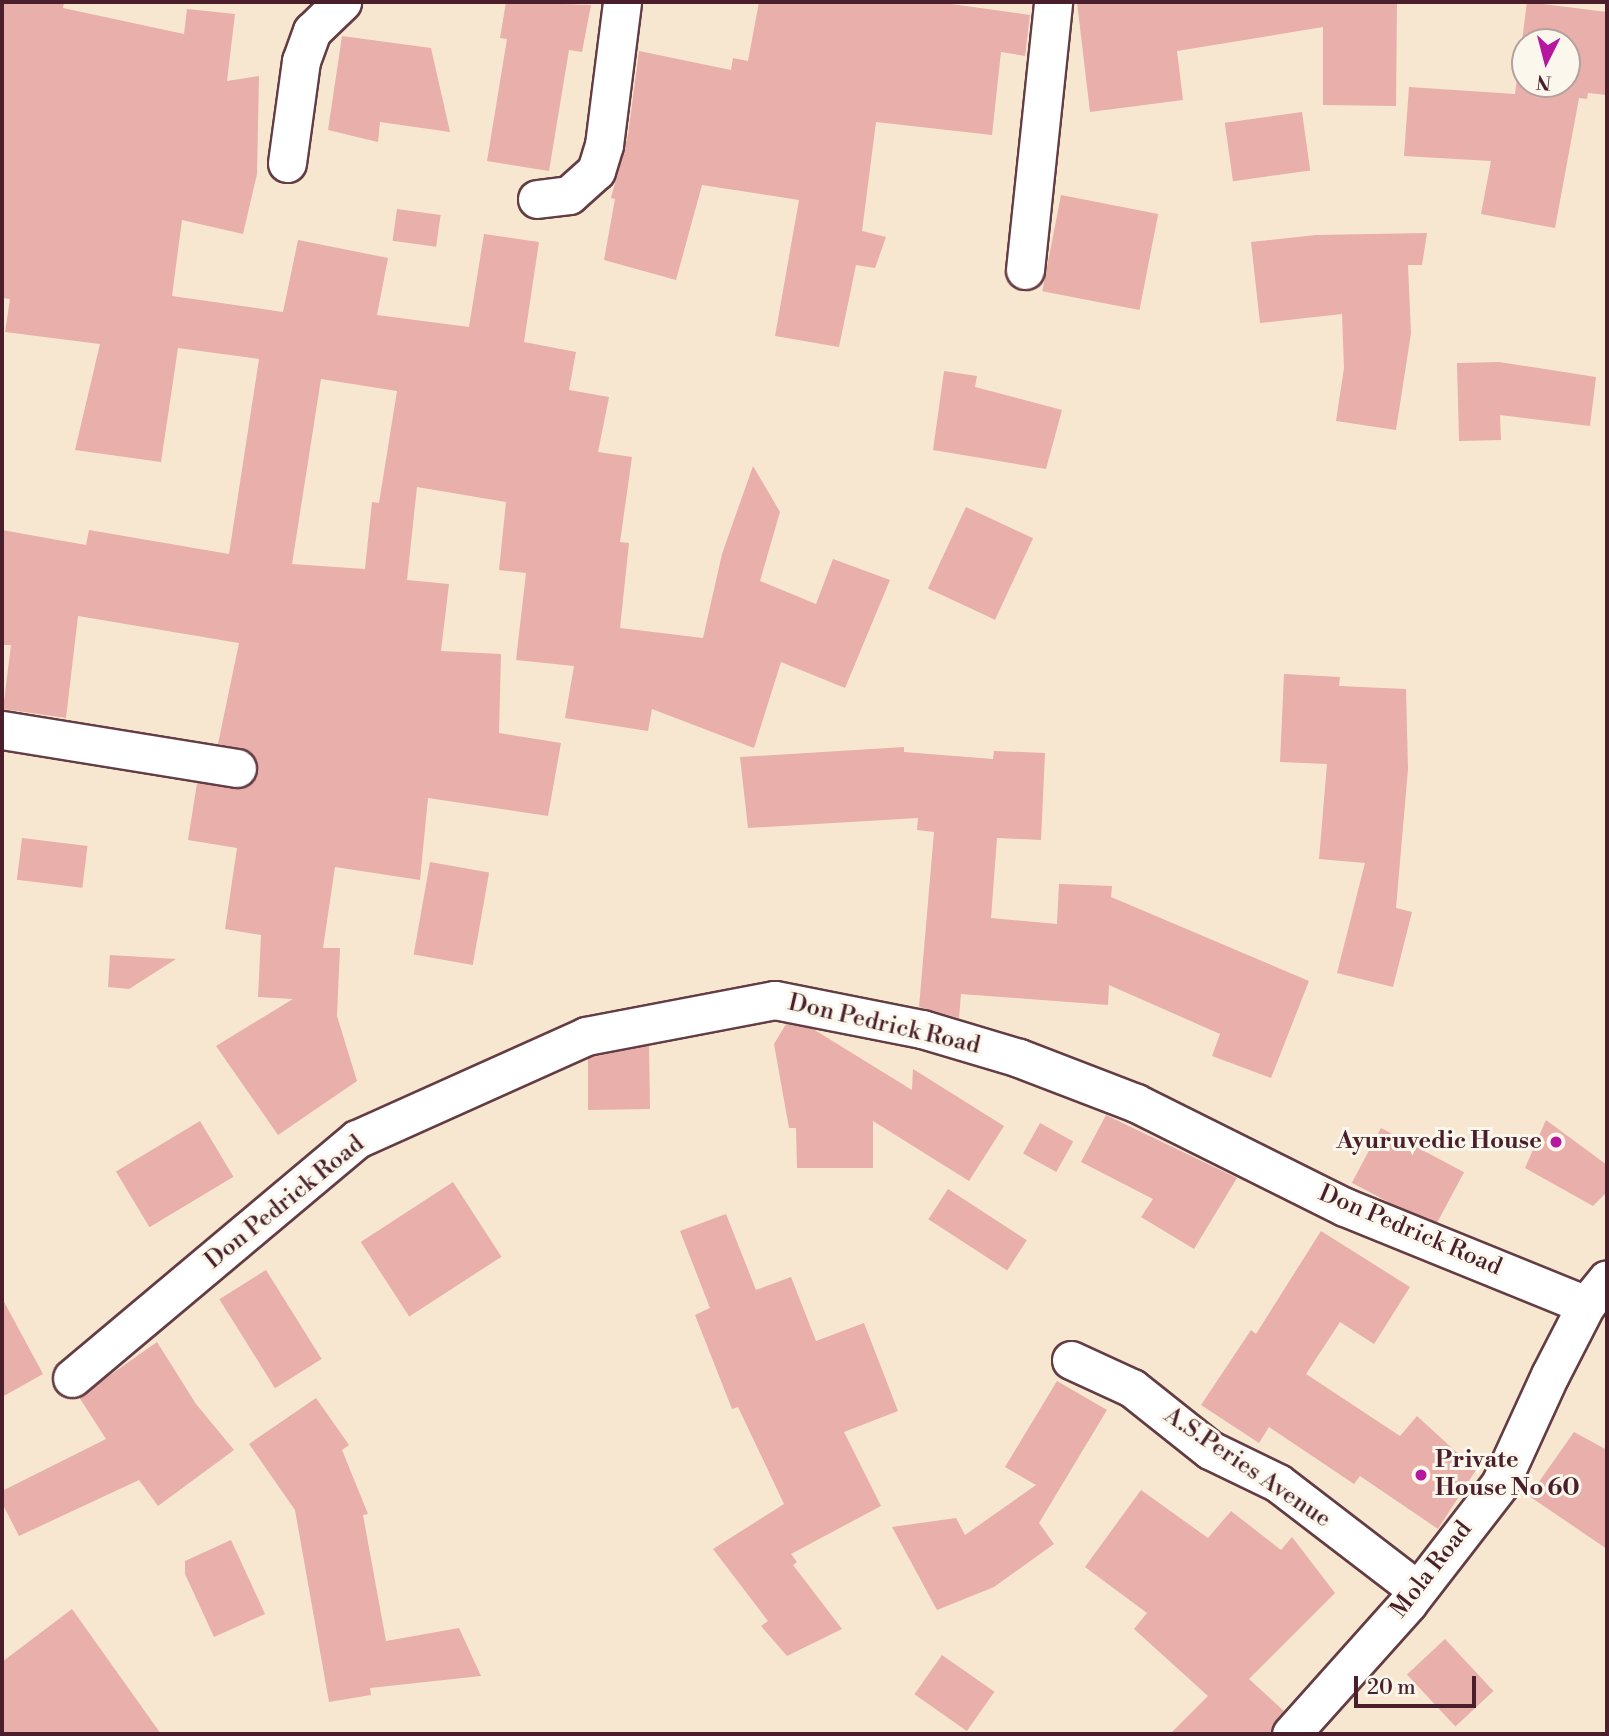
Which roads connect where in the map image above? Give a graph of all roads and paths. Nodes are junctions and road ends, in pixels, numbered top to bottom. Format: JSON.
{"nodes":[{"id":1,"x":342,"y":2,"type":"edge"},
{"id":2,"x":622,"y":2,"type":"edge"},
{"id":3,"x":1053,"y":2,"type":"edge"},
{"id":4,"x":287,"y":163,"type":"dead end"},
{"id":5,"x":537,"y":199,"type":"dead end"},
{"id":6,"x":1025,"y":270,"type":"dead end"},
{"id":7,"x":2,"y":730,"type":"edge"},
{"id":8,"x":237,"y":768,"type":"dead end"},
{"id":9,"x":1597,"y":1292,"type":"edge"},
{"id":10,"x":1071,"y":1360,"type":"dead end"},
{"id":11,"x":72,"y":1378,"type":"dead end"},
{"id":12,"x":1416,"y":1588,"type":"junction"},
{"id":13,"x":1291,"y":1734,"type":"edge"}],
"edges":[{"from":1,"to":4,"type":"street"},
{"from":2,"to":5,"type":"street"},
{"from":3,"to":6,"type":"street"},
{"from":7,"to":8,"type":"street"},
{"from":9,"to":11,"type":"street","name":"Don Pedrick Road"},
{"from":9,"to":12,"type":"street","name":"Mola Road"},
{"from":10,"to":12,"type":"street","name":"A.S.Peries Avenue"},
{"from":12,"to":13,"type":"street","name":"Mola Road"}]}
